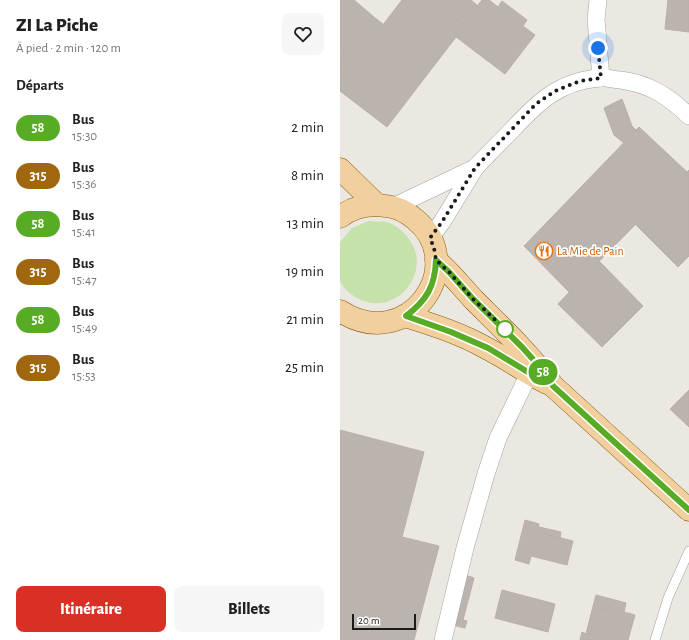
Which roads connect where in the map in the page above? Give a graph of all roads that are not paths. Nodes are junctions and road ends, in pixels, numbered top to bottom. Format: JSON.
{"nodes":[{"id":1,"x":598,"y":0,"type":"edge"},
{"id":2,"x":601,"y":78,"type":"junction"},
{"id":3,"x":689,"y":116,"type":"edge"},
{"id":4,"x":475,"y":168,"type":"junction"},
{"id":5,"x":340,"y":169,"type":"edge"},
{"id":6,"x":385,"y":206,"type":"junction"},
{"id":7,"x":340,"y":217,"type":"edge"},
{"id":8,"x":430,"y":238,"type":"junction"},
{"id":9,"x":436,"y":260,"type":"junction"},
{"id":10,"x":406,"y":316,"type":"junction"},
{"id":11,"x":344,"y":318,"type":"edge"},
{"id":12,"x":529,"y":374,"type":"junction"},
{"id":13,"x":553,"y":386,"type":"junction"},
{"id":14,"x":689,"y":510,"type":"edge"},
{"id":15,"x":689,"y":551,"type":"edge"},
{"id":16,"x":443,"y":640,"type":"edge"},
{"id":17,"x":655,"y":640,"type":"edge"}],
"edges":[{"from":1,"to":2,"type":"street"},
{"from":2,"to":3,"type":"street"},
{"from":2,"to":4,"type":"street"},
{"from":4,"to":6,"type":"street"},
{"from":4,"to":8,"type":"street"},
{"from":5,"to":6,"type":"main road"},
{"from":6,"to":7,"type":"main road"},
{"from":6,"to":8,"type":"main road"},
{"from":8,"to":9,"type":"main road"},
{"from":9,"to":10,"type":"main road"},
{"from":9,"to":13,"type":"main road"},
{"from":10,"to":11,"type":"main road"},
{"from":10,"to":12,"type":"main road"},
{"from":12,"to":13,"type":"main road"},
{"from":12,"to":16,"type":"street"},
{"from":13,"to":14,"type":"main road"},
{"from":15,"to":17,"type":"lane"}]}
